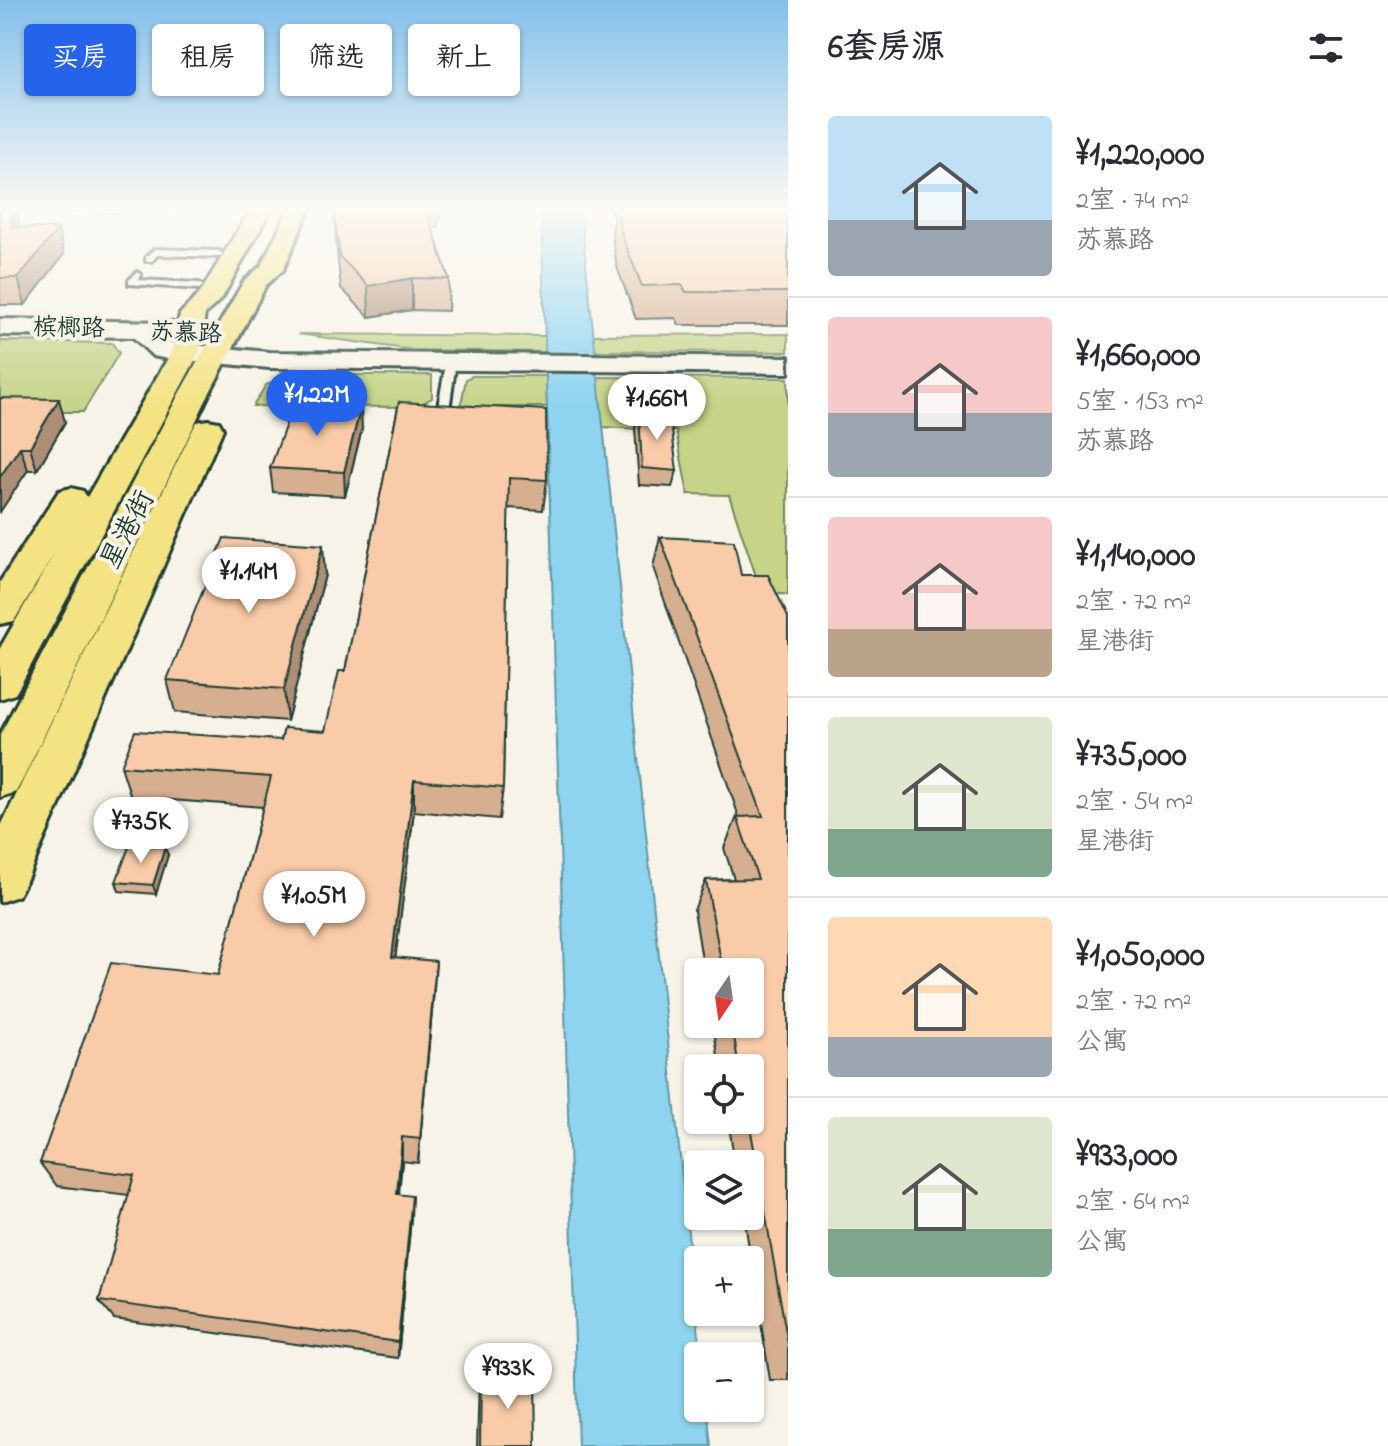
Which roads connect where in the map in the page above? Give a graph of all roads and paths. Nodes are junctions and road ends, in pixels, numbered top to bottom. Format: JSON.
{"nodes":[{"id":1,"x":209,"y":274,"type":"edge"},
{"id":2,"x":223,"y":274,"type":"edge"},
{"id":3,"x":254,"y":274,"type":"edge"},
{"id":4,"x":265,"y":274,"type":"edge"},
{"id":5,"x":137,"y":275,"type":"dead end"},
{"id":6,"x":256,"y":281,"type":"junction"},
{"id":7,"x":198,"y":295,"type":"junction"},
{"id":8,"x":0,"y":327,"type":"edge"},
{"id":9,"x":138,"y":328,"type":"joint"},
{"id":10,"x":203,"y":347,"type":"junction"},
{"id":11,"x":451,"y":361,"type":"junction"},
{"id":12,"x":788,"y":365,"type":"edge"},
{"id":13,"x":442,"y":417,"type":"edge"},
{"id":14,"x":108,"y":524,"type":"junction"},
{"id":15,"x":0,"y":612,"type":"edge"},
{"id":16,"x":0,"y":684,"type":"edge"},
{"id":17,"x":0,"y":779,"type":"edge"},
{"id":18,"x":0,"y":881,"type":"edge"}],
"edges":[{"from":1,"to":7,"type":"main road","name":"星港街"},
{"from":2,"to":7,"type":"main road","name":"星港街"},
{"from":3,"to":6,"type":"main road","name":"星港街"},
{"from":4,"to":6,"type":"main road","name":"星港街"},
{"from":5,"to":7,"type":"lane"},
{"from":6,"to":10,"type":"main road","name":"星港街"},
{"from":7,"to":10,"type":"main road","name":"星港街"},
{"from":8,"to":9,"type":"main road","name":"槟榔路"},
{"from":9,"to":10,"type":"main road","name":"苏慕路"},
{"from":10,"to":11,"type":"main road","name":"苏慕路"},
{"from":10,"to":14,"type":"main road","name":"星港街"},
{"from":10,"to":15,"type":"main road"},
{"from":10,"to":18,"type":"main road"},
{"from":11,"to":12,"type":"main road","name":"苏慕路"},
{"from":11,"to":13,"type":"lane"},
{"from":14,"to":16,"type":"main road","name":"星港街"},
{"from":14,"to":17,"type":"main road","name":"星港街"}]}
